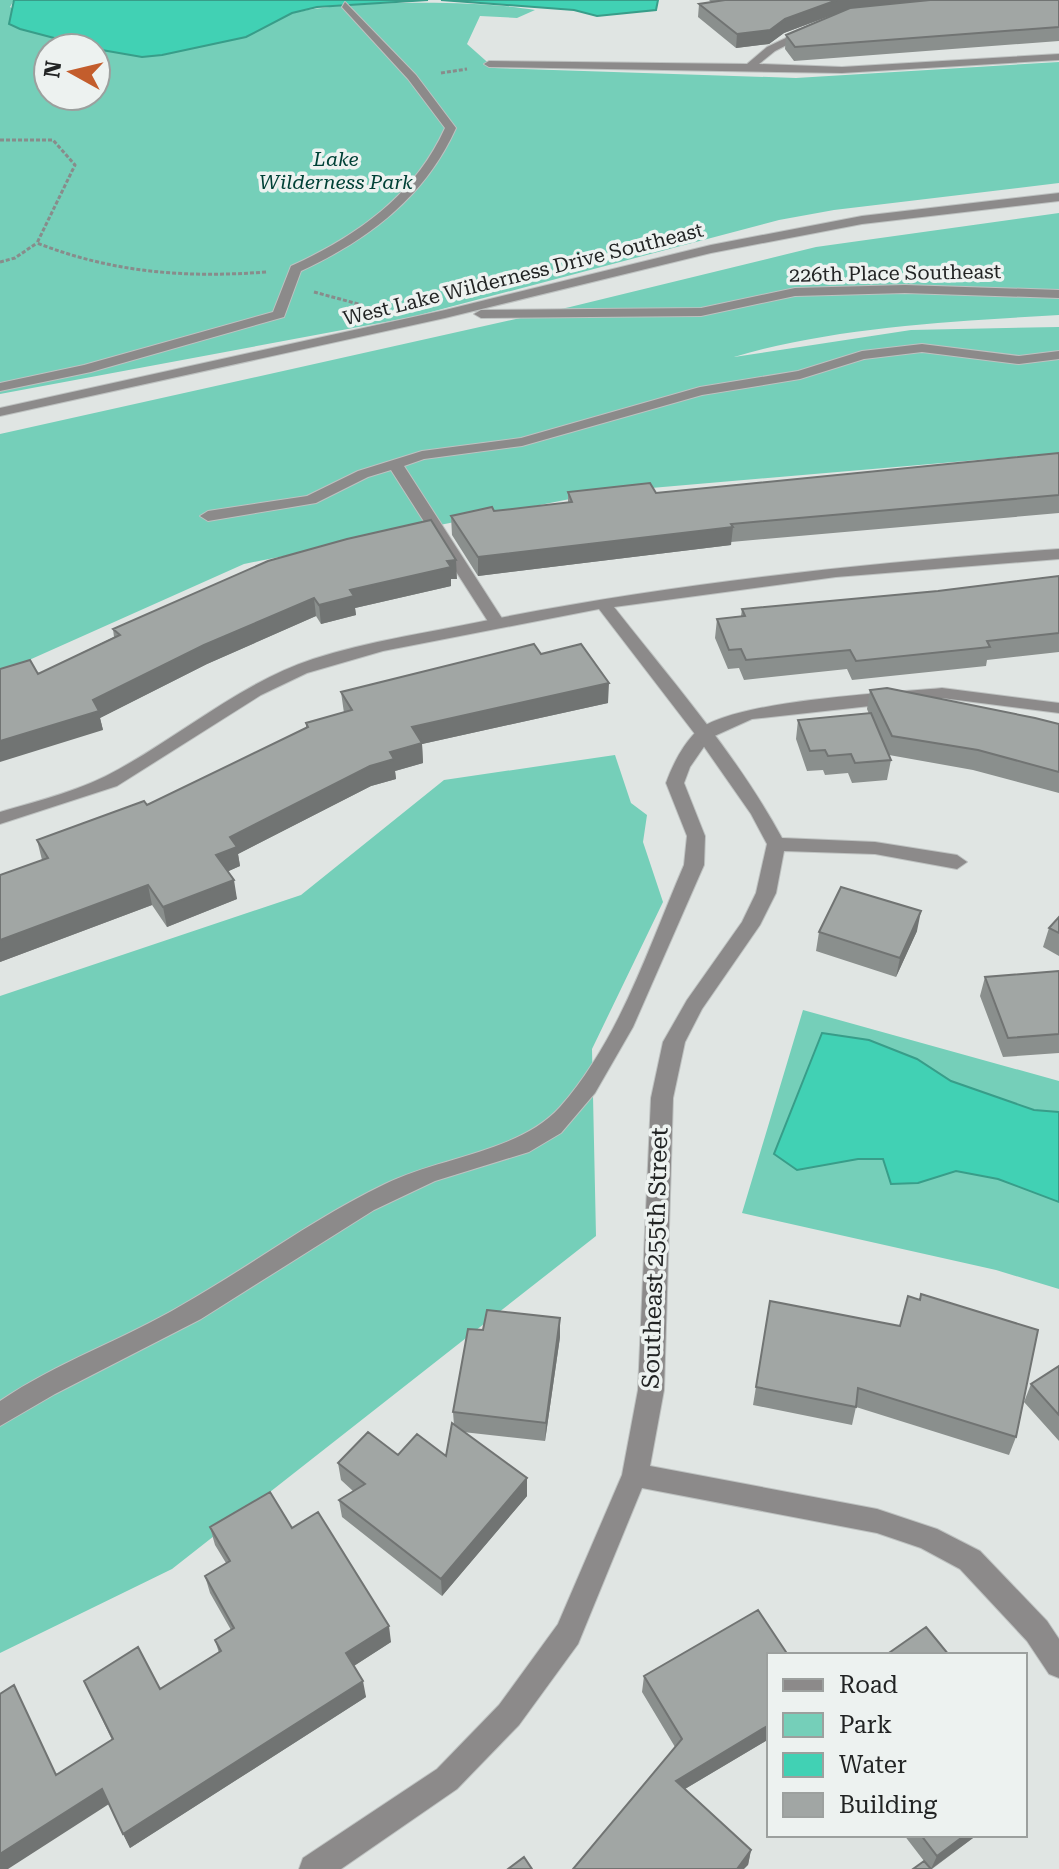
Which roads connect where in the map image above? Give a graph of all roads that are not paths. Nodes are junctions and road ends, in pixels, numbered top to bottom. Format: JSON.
{"nodes":[{"id":1,"x":345,"y":5,"type":"dead end"},
{"id":2,"x":825,"y":23,"type":"edge"},
{"id":3,"x":1059,"y":57,"type":"edge"},
{"id":4,"x":489,"y":64,"type":"road end"},
{"id":5,"x":749,"y":67,"type":"junction"},
{"id":6,"x":1059,"y":197,"type":"edge"},
{"id":7,"x":1059,"y":294,"type":"edge"},
{"id":8,"x":445,"y":314,"type":"junction"},
{"id":9,"x":1059,"y":355,"type":"edge"},
{"id":10,"x":0,"y":387,"type":"edge"},
{"id":11,"x":0,"y":412,"type":"edge"},
{"id":12,"x":395,"y":464,"type":"junction"},
{"id":13,"x":208,"y":516,"type":"dead end"},
{"id":14,"x":1059,"y":554,"type":"edge"},
{"id":15,"x":603,"y":603,"type":"junction"},
{"id":16,"x":497,"y":623,"type":"junction"},
{"id":17,"x":1059,"y":708,"type":"edge"},
{"id":18,"x":704,"y":734,"type":"junction"},
{"id":19,"x":0,"y":818,"type":"edge"},
{"id":20,"x":776,"y":844,"type":"junction"},
{"id":21,"x":957,"y":862,"type":"dead end"},
{"id":22,"x":0,"y":1415,"type":"edge"},
{"id":23,"x":635,"y":1475,"type":"junction"},
{"id":24,"x":1059,"y":1664,"type":"edge"},
{"id":25,"x":314,"y":1869,"type":"edge"}],
"edges":[{"from":1,"to":10,"type":"street"},
{"from":2,"to":5,"type":"street"},
{"from":3,"to":5,"type":"street"},
{"from":4,"to":5,"type":"street"},
{"from":6,"to":8,"type":"street","name":"West Lake Wilderness Drive Southeast"},
{"from":7,"to":8,"type":"street","name":"226th Place Southeast"},
{"from":8,"to":11,"type":"street","name":"West Lake Wilderness Drive Southeast"},
{"from":9,"to":12,"type":"street"},
{"from":12,"to":13,"type":"street"},
{"from":12,"to":16,"type":"street"},
{"from":14,"to":15,"type":"street"},
{"from":15,"to":16,"type":"street"},
{"from":15,"to":18,"type":"street"},
{"from":16,"to":19,"type":"street"},
{"from":17,"to":18,"type":"street"},
{"from":18,"to":20,"type":"street"},
{"from":18,"to":22,"type":"street"},
{"from":20,"to":21,"type":"street"},
{"from":20,"to":23,"type":"street","name":"Southeast 255th Street"},
{"from":23,"to":24,"type":"street"},
{"from":23,"to":25,"type":"street","name":"Southeast 255th Street"}]}
